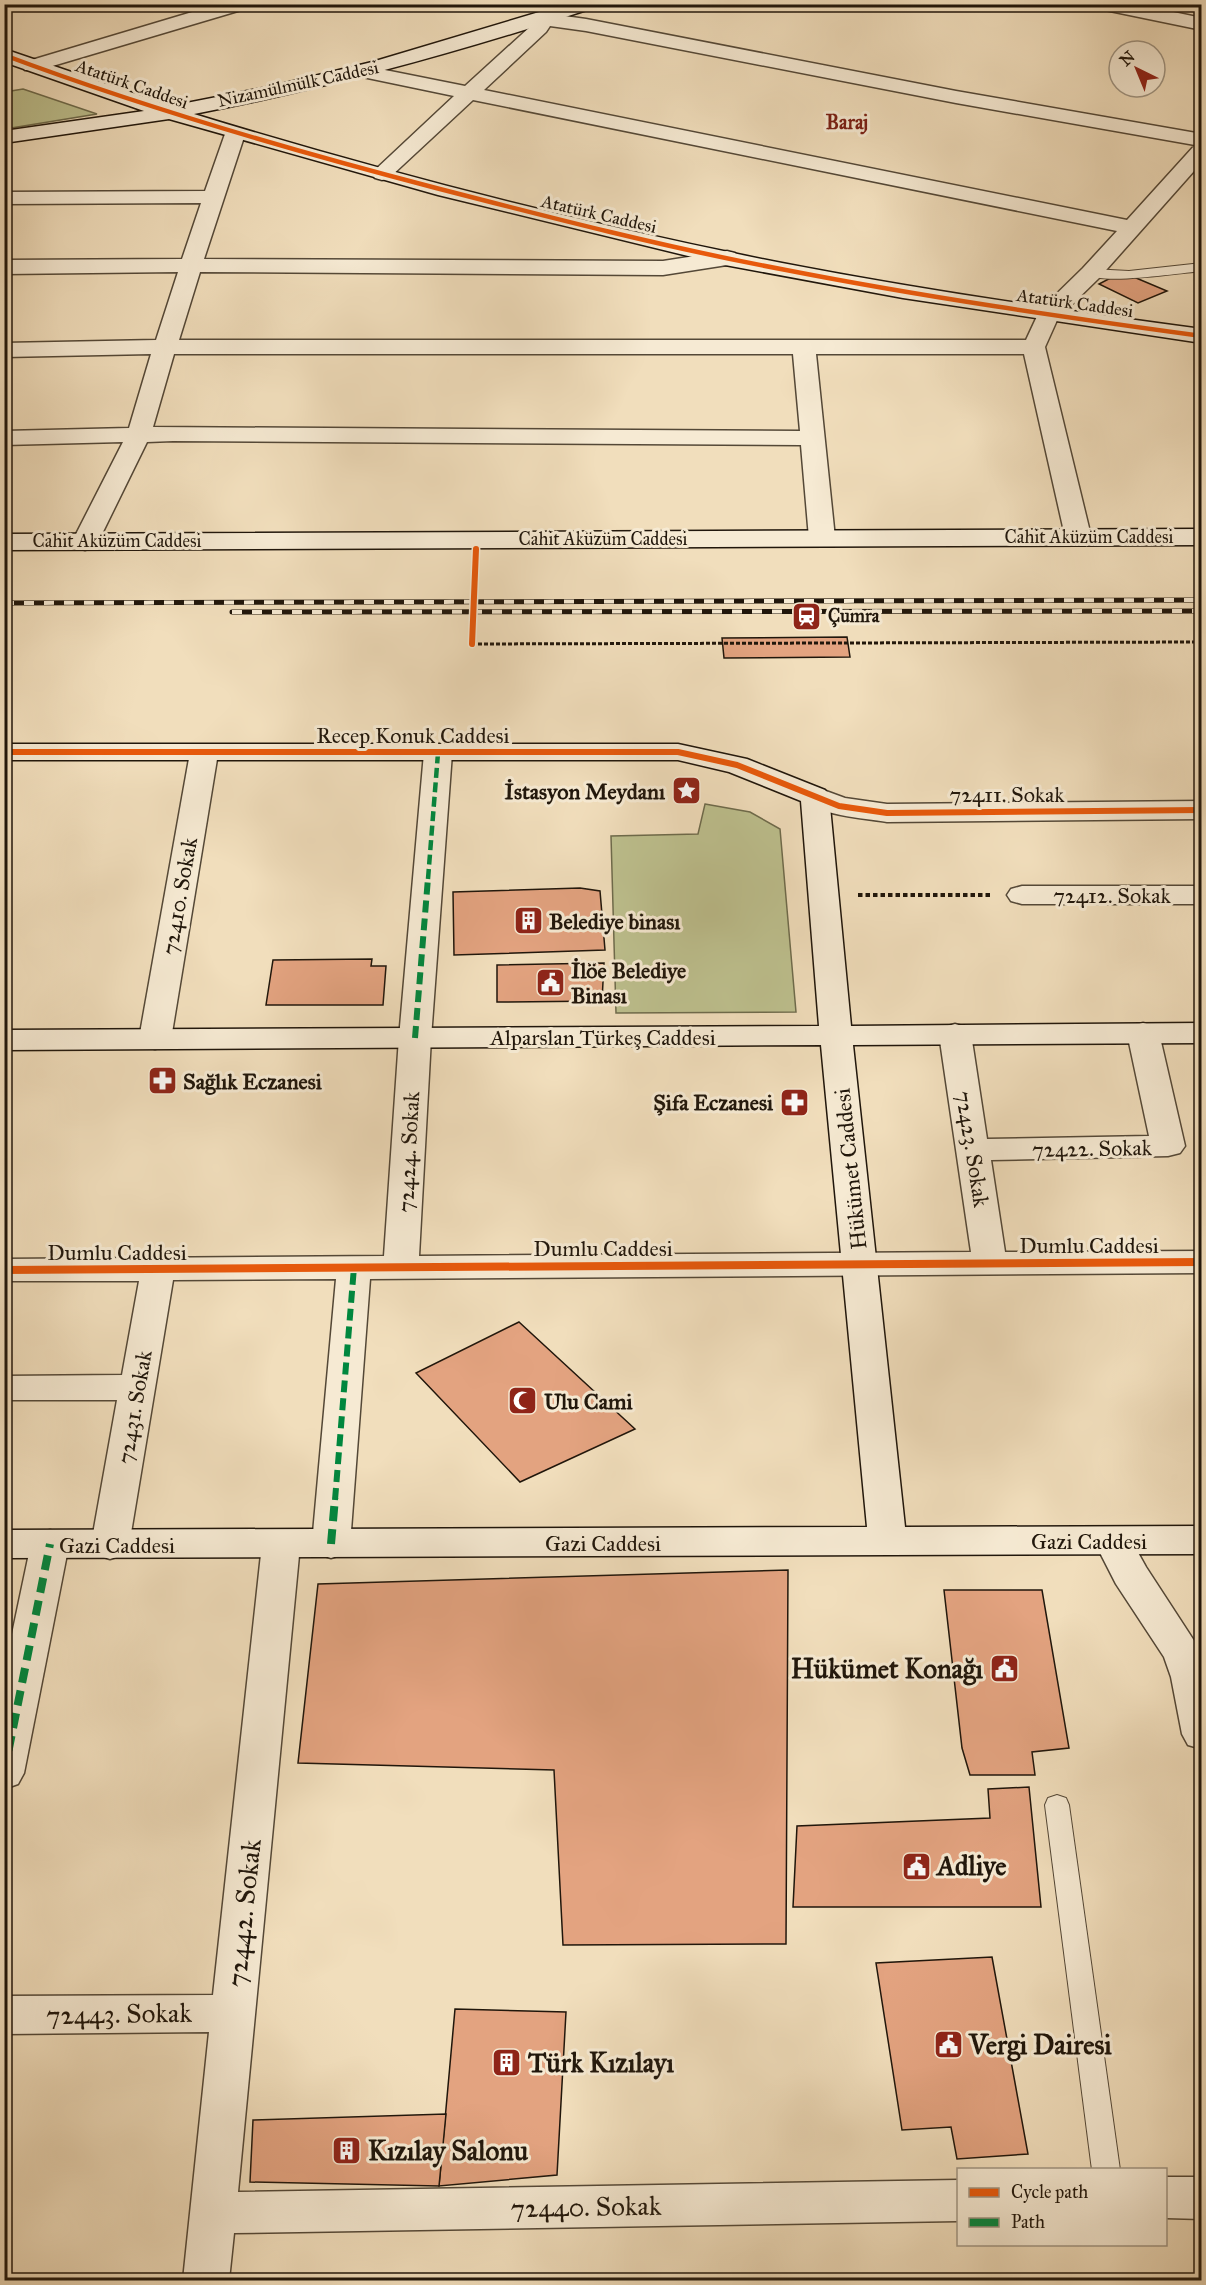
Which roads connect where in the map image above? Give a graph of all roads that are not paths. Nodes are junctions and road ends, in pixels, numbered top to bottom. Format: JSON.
{"nodes":[{"id":1,"x":241,"y":4,"type":"edge"},
{"id":2,"x":586,"y":4,"type":"edge"},
{"id":3,"x":1106,"y":4,"type":"edge"},
{"id":4,"x":543,"y":19,"type":"junction"},
{"id":5,"x":1202,"y":24,"type":"edge"},
{"id":6,"x":4,"y":55,"type":"edge"},
{"id":7,"x":32,"y":66,"type":"junction"},
{"id":8,"x":360,"y":71,"type":"junction"},
{"id":9,"x":466,"y":94,"type":"junction"},
{"id":10,"x":167,"y":112,"type":"junction"},
{"id":11,"x":236,"y":134,"type":"junction"},
{"id":12,"x":4,"y":137,"type":"edge"},
{"id":13,"x":1202,"y":140,"type":"edge"},
{"id":14,"x":1202,"y":149,"type":"edge"},
{"id":15,"x":382,"y":174,"type":"junction"},
{"id":16,"x":214,"y":197,"type":"junction"},
{"id":17,"x":4,"y":198,"type":"edge"},
{"id":18,"x":1131,"y":227,"type":"junction"},
{"id":19,"x":727,"y":258,"type":"junction"},
{"id":20,"x":191,"y":265,"type":"junction"},
{"id":21,"x":4,"y":267,"type":"edge"},
{"id":22,"x":1202,"y":267,"type":"edge"},
{"id":23,"x":1091,"y":273,"type":"junction"},
{"id":24,"x":1048,"y":315,"type":"junction"},
{"id":25,"x":1202,"y":336,"type":"edge"},
{"id":26,"x":165,"y":347,"type":"junction"},
{"id":27,"x":804,"y":347,"type":"junction"},
{"id":28,"x":1034,"y":347,"type":"junction"},
{"id":29,"x":4,"y":350,"type":"edge"},
{"id":30,"x":138,"y":436,"type":"junction"},
{"id":31,"x":4,"y":438,"type":"edge"},
{"id":32,"x":813,"y":438,"type":"junction"},
{"id":33,"x":1078,"y":536,"type":"junction"},
{"id":34,"x":1202,"y":537,"type":"edge"},
{"id":35,"x":822,"y":538,"type":"junction"},
{"id":36,"x":4,"y":542,"type":"edge"},
{"id":37,"x":85,"y":542,"type":"junction"},
{"id":38,"x":4,"y":752,"type":"edge"},
{"id":39,"x":204,"y":753,"type":"junction"},
{"id":40,"x":438,"y":753,"type":"junction"},
{"id":41,"x":815,"y":796,"type":"junction"},
{"id":42,"x":1202,"y":810,"type":"edge"},
{"id":43,"x":1022,"y":895,"type":"road end"},
{"id":44,"x":1202,"y":895,"type":"edge"},
{"id":45,"x":1143,"y":1033,"type":"junction"},
{"id":46,"x":1202,"y":1033,"type":"edge"},
{"id":47,"x":955,"y":1034,"type":"junction"},
{"id":48,"x":836,"y":1035,"type":"junction"},
{"id":49,"x":415,"y":1038,"type":"junction"},
{"id":50,"x":155,"y":1039,"type":"junction"},
{"id":51,"x":4,"y":1040,"type":"edge"},
{"id":52,"x":973,"y":1150,"type":"junction"},
{"id":53,"x":1202,"y":1262,"type":"edge"},
{"id":54,"x":990,"y":1264,"type":"junction"},
{"id":55,"x":860,"y":1265,"type":"junction"},
{"id":56,"x":354,"y":1267,"type":"junction"},
{"id":57,"x":401,"y":1267,"type":"junction"},
{"id":58,"x":158,"y":1269,"type":"junction"},
{"id":59,"x":4,"y":1270,"type":"edge"},
{"id":60,"x":138,"y":1387,"type":"junction"},
{"id":61,"x":4,"y":1388,"type":"edge"},
{"id":62,"x":1202,"y":1540,"type":"edge"},
{"id":63,"x":887,"y":1541,"type":"junction"},
{"id":64,"x":1113,"y":1541,"type":"junction"},
{"id":65,"x":4,"y":1544,"type":"edge"},
{"id":66,"x":50,"y":1544,"type":"junction"},
{"id":67,"x":331,"y":1544,"type":"junction"},
{"id":68,"x":110,"y":1545,"type":"junction"},
{"id":69,"x":281,"y":1545,"type":"junction"},
{"id":70,"x":1202,"y":1734,"type":"edge"},
{"id":71,"x":4,"y":1773,"type":"edge"},
{"id":72,"x":1057,"y":1805,"type":"dead end"},
{"id":73,"x":233,"y":2013,"type":"junction"},
{"id":74,"x":4,"y":2015,"type":"edge"},
{"id":75,"x":1106,"y":2168,"type":"edge"},
{"id":76,"x":1167,"y":2198,"type":"edge"},
{"id":77,"x":1202,"y":2198,"type":"edge"},
{"id":78,"x":957,"y":2201,"type":"edge"},
{"id":79,"x":213,"y":2213,"type":"junction"},
{"id":80,"x":206,"y":2280,"type":"edge"}],
"edges":[{"from":1,"to":7,"type":"street"},
{"from":2,"to":4,"type":"street","name":"Nizamülmülk Caddesi"},
{"from":3,"to":5,"type":"street"},
{"from":4,"to":8,"type":"street","name":"Nizamülmülk Caddesi"},
{"from":4,"to":9,"type":"street"},
{"from":4,"to":13,"type":"street"},
{"from":6,"to":7,"type":"street","name":"Atatürk Caddesi"},
{"from":7,"to":10,"type":"street","name":"Atatürk Caddesi"},
{"from":8,"to":9,"type":"street"},
{"from":8,"to":10,"type":"street","name":"Nizamülmülk Caddesi"},
{"from":9,"to":15,"type":"street"},
{"from":9,"to":18,"type":"street"},
{"from":10,"to":11,"type":"street","name":"Atatürk Caddesi"},
{"from":10,"to":12,"type":"street","name":"Nizamülmülk Caddesi"},
{"from":11,"to":15,"type":"street","name":"Atatürk Caddesi"},
{"from":11,"to":16,"type":"street"},
{"from":14,"to":18,"type":"street"},
{"from":15,"to":19,"type":"street","name":"Atatürk Caddesi"},
{"from":16,"to":17,"type":"street"},
{"from":16,"to":20,"type":"street"},
{"from":18,"to":23,"type":"street"},
{"from":19,"to":20,"type":"street"},
{"from":19,"to":24,"type":"street","name":"Atatürk Caddesi"},
{"from":20,"to":21,"type":"street"},
{"from":20,"to":26,"type":"street"},
{"from":22,"to":23,"type":"lane"},
{"from":23,"to":24,"type":"street"},
{"from":24,"to":25,"type":"street","name":"Atatürk Caddesi"},
{"from":24,"to":28,"type":"street"},
{"from":26,"to":27,"type":"street"},
{"from":26,"to":29,"type":"street"},
{"from":26,"to":30,"type":"street"},
{"from":27,"to":28,"type":"street"},
{"from":27,"to":32,"type":"street"},
{"from":28,"to":33,"type":"street"},
{"from":30,"to":31,"type":"street"},
{"from":30,"to":32,"type":"street"},
{"from":30,"to":37,"type":"street"},
{"from":32,"to":35,"type":"street"},
{"from":33,"to":34,"type":"street","name":"Cahit Aküzüm Caddesi"},
{"from":33,"to":35,"type":"street","name":"Cahit Aküzüm Caddesi"},
{"from":35,"to":37,"type":"street","name":"Cahit Aküzüm Caddesi"},
{"from":36,"to":37,"type":"street","name":"Cahit Aküzüm Caddesi"},
{"from":38,"to":39,"type":"street","name":"Recep Konuk Caddesi"},
{"from":39,"to":40,"type":"street","name":"Recep Konuk Caddesi"},
{"from":39,"to":50,"type":"street","name":"72410. Sokak"},
{"from":40,"to":41,"type":"street","name":"Recep Konuk Caddesi"},
{"from":40,"to":49,"type":"street","name":"72424. Sokak"},
{"from":41,"to":42,"type":"street","name":"72411. Sokak"},
{"from":41,"to":48,"type":"street","name":"Hükümet Caddesi"},
{"from":43,"to":44,"type":"street","name":"72412. Sokak"},
{"from":45,"to":46,"type":"street","name":"Alparslan Türkeş Caddesi"},
{"from":45,"to":47,"type":"street","name":"Alparslan Türkeş Caddesi"},
{"from":45,"to":52,"type":"street","name":"72422. Sokak"},
{"from":47,"to":48,"type":"street","name":"Alparslan Türkeş Caddesi"},
{"from":47,"to":52,"type":"street","name":"72423. Sokak"},
{"from":48,"to":49,"type":"street","name":"Alparslan Türkeş Caddesi"},
{"from":48,"to":55,"type":"street","name":"Hükümet Caddesi"},
{"from":49,"to":50,"type":"street","name":"Alparslan Türkeş Caddesi"},
{"from":49,"to":57,"type":"street","name":"72424. Sokak"},
{"from":50,"to":51,"type":"street","name":"Alparslan Türkeş Caddesi"},
{"from":52,"to":54,"type":"street","name":"72423. Sokak"},
{"from":53,"to":54,"type":"street","name":"Dumlu Caddesi"},
{"from":54,"to":55,"type":"street","name":"Dumlu Caddesi"},
{"from":55,"to":57,"type":"street","name":"Dumlu Caddesi"},
{"from":55,"to":63,"type":"street","name":"Hükümet Caddesi"},
{"from":56,"to":57,"type":"street","name":"Dumlu Caddesi"},
{"from":56,"to":58,"type":"street","name":"Dumlu Caddesi"},
{"from":56,"to":67,"type":"street"},
{"from":58,"to":59,"type":"street","name":"Dumlu Caddesi"},
{"from":58,"to":60,"type":"street","name":"72431. Sokak"},
{"from":60,"to":61,"type":"street"},
{"from":60,"to":68,"type":"street","name":"72431. Sokak"},
{"from":62,"to":64,"type":"street","name":"Gazi Caddesi"},
{"from":63,"to":64,"type":"street","name":"Gazi Caddesi"},
{"from":63,"to":67,"type":"street","name":"Gazi Caddesi"},
{"from":64,"to":70,"type":"street"},
{"from":65,"to":66,"type":"street","name":"Gazi Caddesi"},
{"from":66,"to":68,"type":"street","name":"Gazi Caddesi"},
{"from":66,"to":71,"type":"street"},
{"from":67,"to":69,"type":"street","name":"Gazi Caddesi"},
{"from":68,"to":69,"type":"street","name":"Gazi Caddesi"},
{"from":69,"to":73,"type":"street","name":"72442. Sokak"},
{"from":72,"to":75,"type":"lane"},
{"from":73,"to":74,"type":"street","name":"72443. Sokak"},
{"from":73,"to":79,"type":"street","name":"72442. Sokak"},
{"from":76,"to":77,"type":"street"},
{"from":78,"to":79,"type":"street","name":"72440. Sokak"},
{"from":79,"to":80,"type":"street","name":"72442. Sokak"}]}
